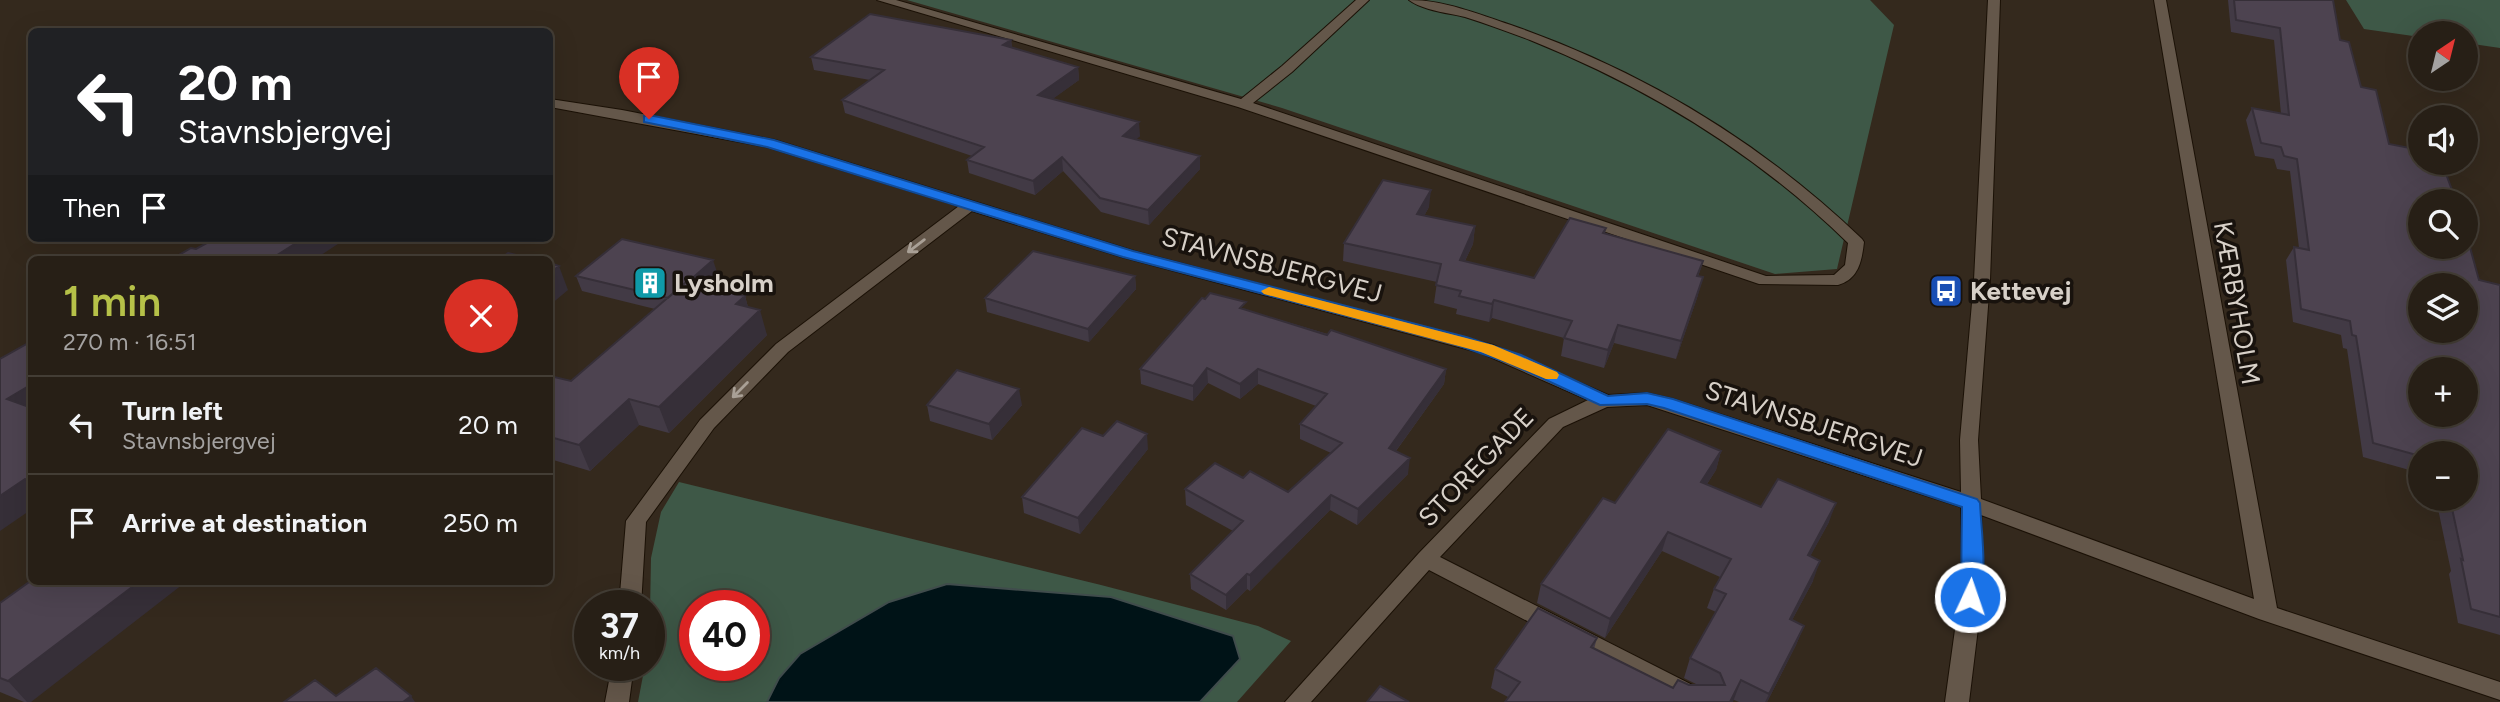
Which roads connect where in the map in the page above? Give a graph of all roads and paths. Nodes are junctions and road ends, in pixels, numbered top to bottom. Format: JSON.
{"nodes":[{"id":1,"x":883,"y":0,"type":"edge"},
{"id":2,"x":1363,"y":0,"type":"edge"},
{"id":3,"x":1415,"y":0,"type":"edge"},
{"id":4,"x":1994,"y":0,"type":"edge"},
{"id":5,"x":2160,"y":0,"type":"edge"},
{"id":6,"x":553,"y":103,"type":"edge"},
{"id":7,"x":1243,"y":104,"type":"junction"},
{"id":8,"x":970,"y":205,"type":"junction"},
{"id":9,"x":1606,"y":401,"type":"junction"},
{"id":10,"x":1971,"y":503,"type":"junction"},
{"id":11,"x":1426,"y":559,"type":"junction"},
{"id":12,"x":631,"y":590,"type":"edge"},
{"id":13,"x":2267,"y":613,"type":"junction"},
{"id":14,"x":620,"y":681,"type":"edge"},
{"id":15,"x":2500,"y":691,"type":"edge"},
{"id":16,"x":617,"y":702,"type":"edge"},
{"id":17,"x":1297,"y":702,"type":"edge"},
{"id":18,"x":1704,"y":702,"type":"edge"},
{"id":19,"x":1957,"y":702,"type":"edge"}],
"edges":[{"from":1,"to":7,"type":"street"},
{"from":2,"to":7,"type":"street"},
{"from":3,"to":7,"type":"street"},
{"from":4,"to":10,"type":"street"},
{"from":5,"to":13,"type":"street","name":"KÆRBYHOLM"},
{"from":6,"to":8,"type":"street","name":"STAVNSBJERGVEJ"},
{"from":8,"to":9,"type":"street","name":"STAVNSBJERGVEJ"},
{"from":8,"to":12,"type":"street","one_way":true},
{"from":9,"to":10,"type":"street","name":"STAVNSBJERGVEJ"},
{"from":9,"to":11,"type":"street","name":"STOREGADE"},
{"from":10,"to":13,"type":"street"},
{"from":10,"to":19,"type":"street"},
{"from":11,"to":17,"type":"street","name":"STOREGADE"},
{"from":11,"to":18,"type":"street","name":"STOREGADE"},
{"from":13,"to":15,"type":"street"},
{"from":14,"to":16,"type":"street"}]}
